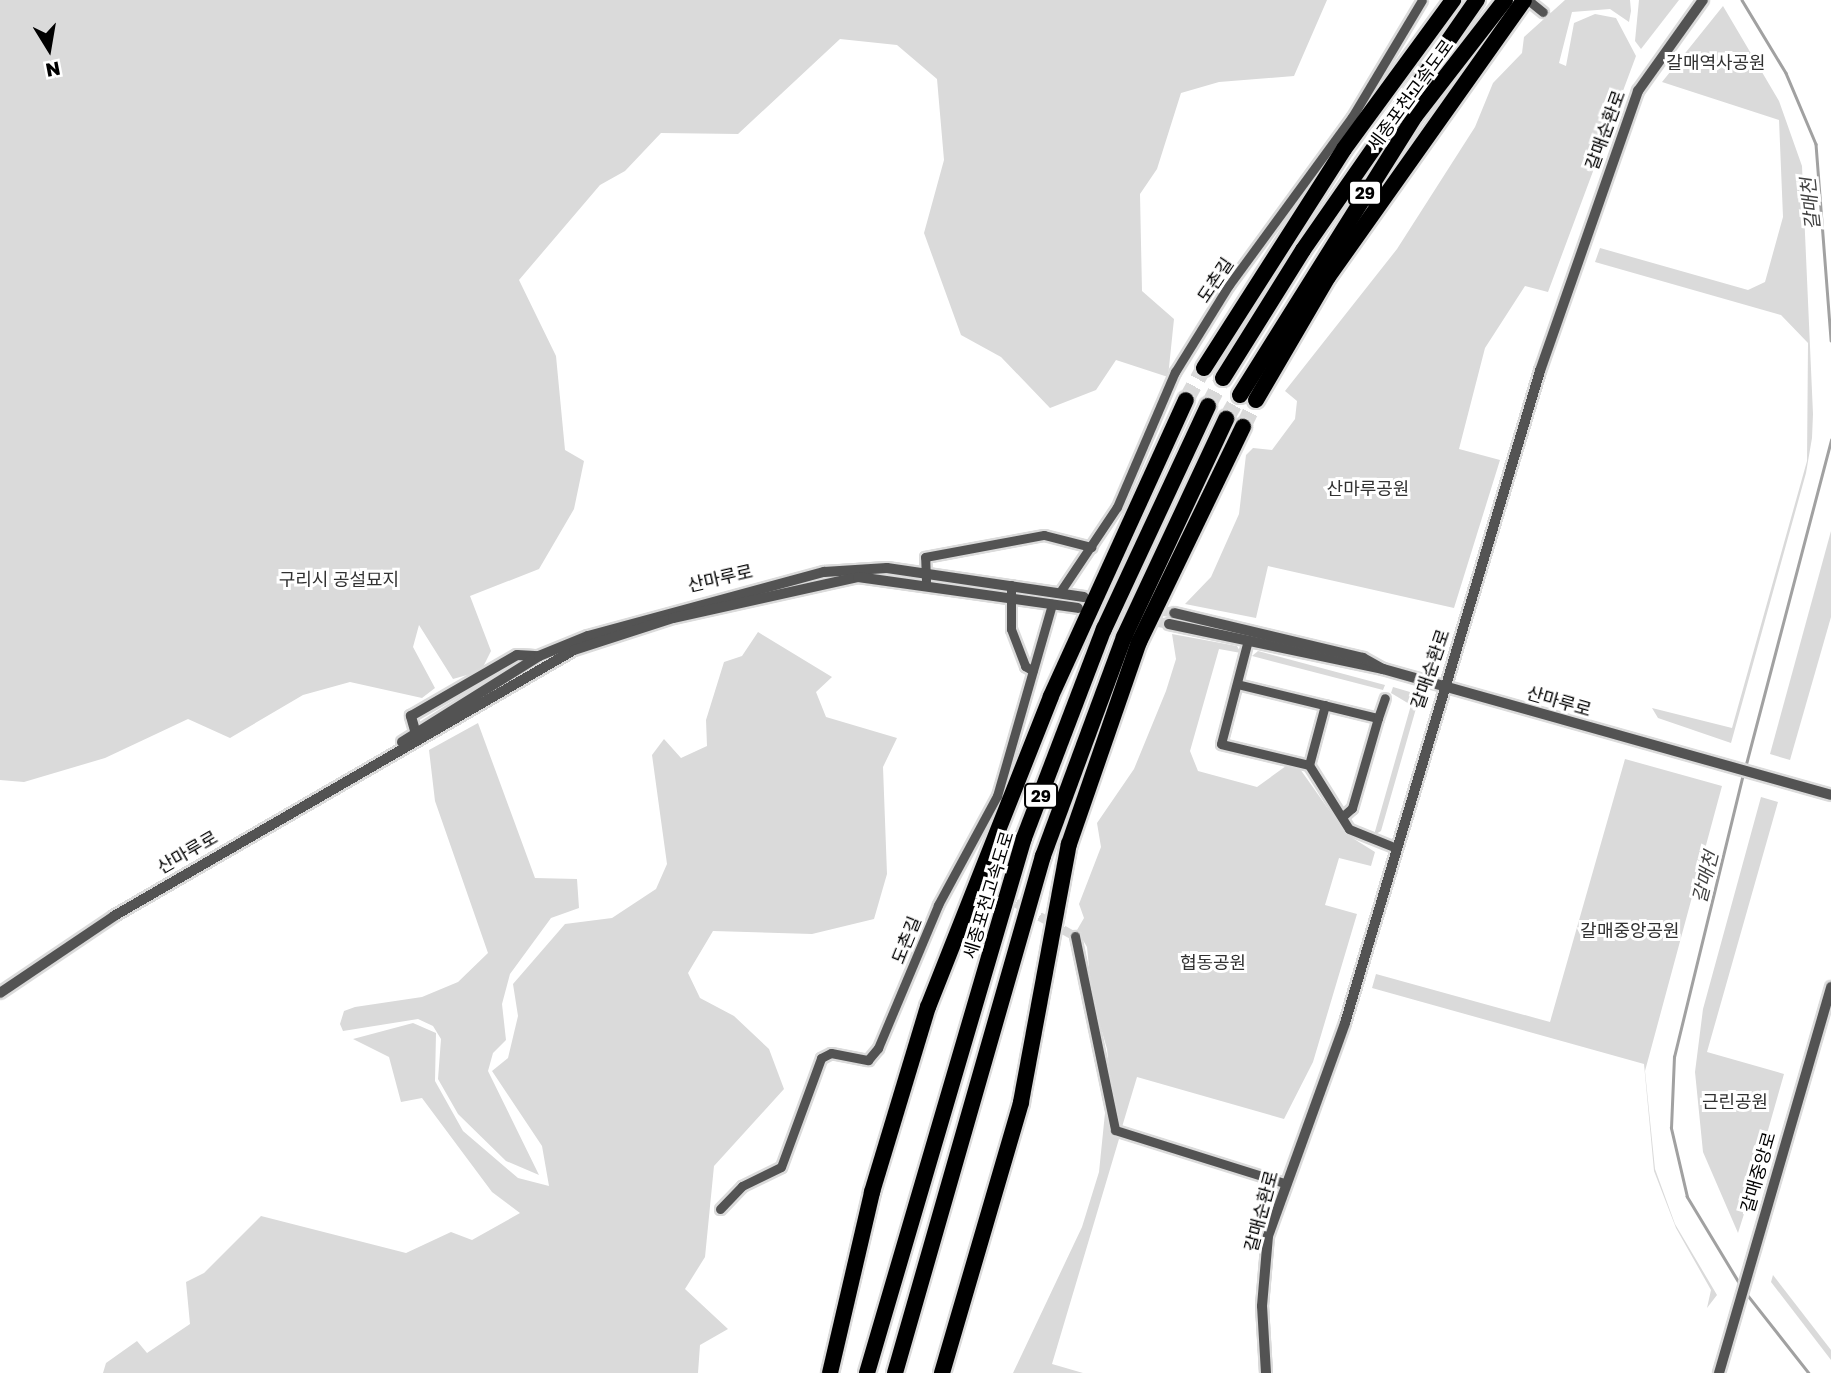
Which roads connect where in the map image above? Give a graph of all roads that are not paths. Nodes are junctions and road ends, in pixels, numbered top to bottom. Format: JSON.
{"nodes":[{"id":1,"x":1422,"y":0,"type":"edge"},
{"id":2,"x":1454,"y":0,"type":"edge"},
{"id":3,"x":1477,"y":0,"type":"edge"},
{"id":4,"x":1505,"y":0,"type":"edge"},
{"id":5,"x":1526,"y":0,"type":"edge"},
{"id":6,"x":1703,"y":0,"type":"edge"},
{"id":7,"x":1543,"y":12,"type":"dead end"},
{"id":8,"x":1204,"y":368,"type":"tunnel mouth"},
{"id":9,"x":1223,"y":379,"type":"tunnel mouth"},
{"id":10,"x":1240,"y":395,"type":"tunnel mouth"},
{"id":11,"x":1186,"y":400,"type":"tunnel mouth"},
{"id":12,"x":1256,"y":400,"type":"tunnel mouth"},
{"id":13,"x":1208,"y":405,"type":"tunnel mouth"},
{"id":14,"x":1226,"y":419,"type":"tunnel mouth"},
{"id":15,"x":1243,"y":427,"type":"tunnel mouth"},
{"id":16,"x":1091,"y":547,"type":"junction"},
{"id":17,"x":926,"y":578,"type":"junction"},
{"id":18,"x":1011,"y":590,"type":"junction"},
{"id":19,"x":1060,"y":592,"type":"junction"},
{"id":20,"x":1084,"y":597,"type":"tunnel mouth"},
{"id":21,"x":1052,"y":604,"type":"junction"},
{"id":22,"x":1078,"y":608,"type":"tunnel mouth"},
{"id":23,"x":1174,"y":613,"type":"tunnel mouth"},
{"id":24,"x":1169,"y":624,"type":"tunnel mouth"},
{"id":25,"x":1248,"y":640,"type":"junction"},
{"id":26,"x":1383,"y":669,"type":"junction"},
{"id":27,"x":1033,"y":671,"type":"junction"},
{"id":28,"x":1237,"y":684,"type":"junction"},
{"id":29,"x":1441,"y":686,"type":"junction"},
{"id":30,"x":1385,"y":698,"type":"dead end"},
{"id":31,"x":1325,"y":705,"type":"junction"},
{"id":32,"x":1378,"y":718,"type":"junction"},
{"id":33,"x":416,"y":734,"type":"junction"},
{"id":34,"x":1309,"y":765,"type":"junction"},
{"id":35,"x":1831,"y":795,"type":"edge"},
{"id":36,"x":1342,"y":817,"type":"junction"},
{"id":37,"x":1394,"y":847,"type":"junction"},
{"id":38,"x":958,"y":871,"type":"junction"},
{"id":39,"x":969,"y":876,"type":"tunnel mouth"},
{"id":40,"x":1075,"y":936,"type":"dead end"},
{"id":41,"x":1831,"y":987,"type":"edge"},
{"id":42,"x":0,"y":993,"type":"edge"},
{"id":43,"x":1828,"y":1011,"type":"edge"},
{"id":44,"x":1284,"y":1183,"type":"junction"},
{"id":45,"x":720,"y":1209,"type":"dead end"},
{"id":46,"x":830,"y":1373,"type":"edge"},
{"id":47,"x":867,"y":1373,"type":"edge"},
{"id":48,"x":895,"y":1373,"type":"edge"},
{"id":49,"x":942,"y":1373,"type":"edge"},
{"id":50,"x":1266,"y":1373,"type":"edge"},
{"id":51,"x":1719,"y":1373,"type":"edge"}],
"edges":[{"from":1,"to":16,"type":"street","name":"도촌길"},
{"from":2,"to":8,"type":"highway"},
{"from":3,"to":9,"type":"highway","name":"세종포천고속도로","number":"29"},
{"from":4,"to":10,"type":"highway","name":"세종포천고속도로","number":"29"},
{"from":5,"to":7,"type":"street"},
{"from":5,"to":12,"type":"highway"},
{"from":6,"to":29,"type":"street","name":"갈매순환로"},
{"from":11,"to":46,"type":"highway"},
{"from":13,"to":47,"type":"highway","name":"세종포천고속도로","number":"29"},
{"from":14,"to":48,"type":"highway","number":"29"},
{"from":15,"to":49,"type":"highway"},
{"from":16,"to":17,"type":"street"},
{"from":16,"to":19,"type":"street","name":"도촌길"},
{"from":17,"to":18,"type":"street","name":"산마루로"},
{"from":17,"to":33,"type":"street","name":"산마루로"},
{"from":17,"to":33,"type":"street","name":"산마루로"},
{"from":18,"to":19,"type":"street","name":"산마루로"},
{"from":18,"to":21,"type":"street","name":"산마루로"},
{"from":18,"to":27,"type":"street"},
{"from":19,"to":20,"type":"street","name":"산마루로"},
{"from":21,"to":22,"type":"street","name":"산마루로"},
{"from":21,"to":27,"type":"street","name":"도촌길"},
{"from":23,"to":26,"type":"street","name":"산마루로"},
{"from":24,"to":25,"type":"street","name":"산마루로"},
{"from":25,"to":26,"type":"street","name":"산마루로"},
{"from":25,"to":28,"type":"street"},
{"from":26,"to":29,"type":"street","name":"산마루로"},
{"from":27,"to":38,"type":"street","name":"도촌길"},
{"from":28,"to":31,"type":"street"},
{"from":28,"to":34,"type":"street"},
{"from":29,"to":35,"type":"street","name":"산마루로"},
{"from":29,"to":37,"type":"street","name":"갈매순환로"},
{"from":30,"to":32,"type":"street"},
{"from":31,"to":32,"type":"street"},
{"from":31,"to":34,"type":"street"},
{"from":32,"to":36,"type":"street"},
{"from":33,"to":42,"type":"street","name":"산마루로"},
{"from":34,"to":36,"type":"street"},
{"from":36,"to":37,"type":"street"},
{"from":37,"to":44,"type":"street","name":"갈매순환로"},
{"from":38,"to":39,"type":"street"},
{"from":38,"to":45,"type":"street","name":"도촌길"},
{"from":40,"to":44,"type":"street"},
{"from":41,"to":43,"type":"street","name":"갈매중앙로"},
{"from":43,"to":51,"type":"street","name":"갈매중앙로"},
{"from":44,"to":50,"type":"street","name":"갈매순환로"}]}
